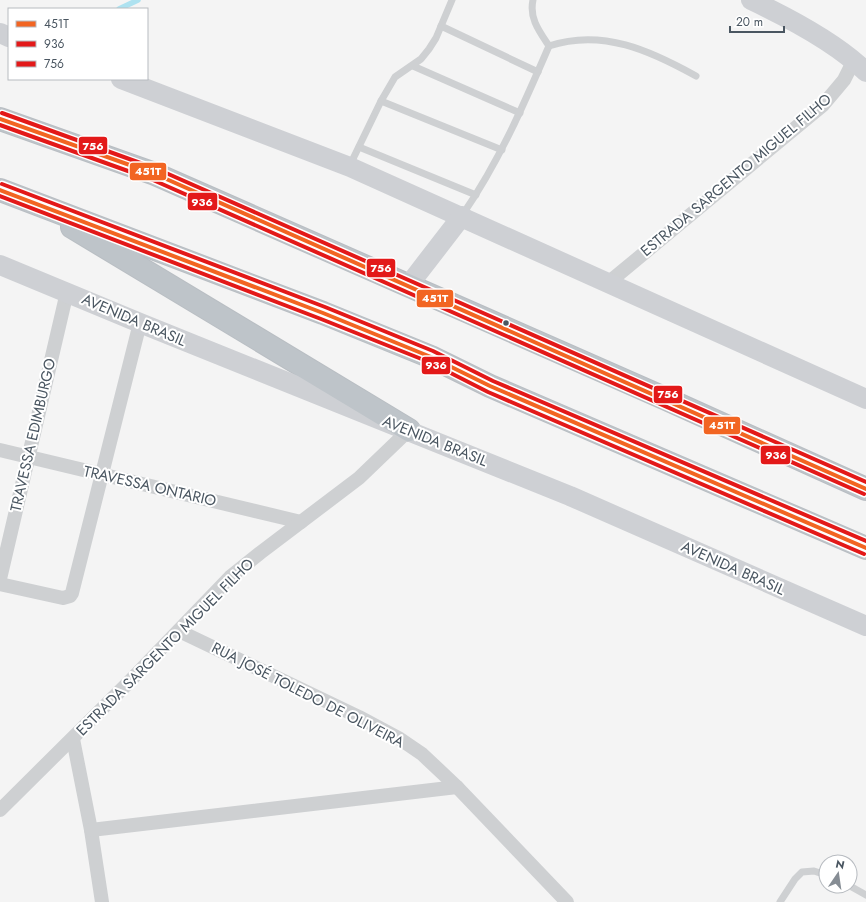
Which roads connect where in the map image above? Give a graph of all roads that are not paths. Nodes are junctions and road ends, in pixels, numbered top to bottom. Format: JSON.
{"nodes":[{"id":1,"x":452,"y":0,"type":"edge"},
{"id":2,"x":533,"y":0,"type":"edge"},
{"id":3,"x":751,"y":0,"type":"edge"},
{"id":4,"x":441,"y":26,"type":"junction"},
{"id":5,"x":549,"y":46,"type":"junction"},
{"id":6,"x":413,"y":66,"type":"junction"},
{"id":7,"x":860,"y":66,"type":"edge"},
{"id":8,"x":538,"y":72,"type":"junction"},
{"id":9,"x":696,"y":76,"type":"dead end"},
{"id":10,"x":124,"y":80,"type":"edge"},
{"id":11,"x":381,"y":101,"type":"junction"},
{"id":12,"x":520,"y":113,"type":"junction"},
{"id":13,"x":0,"y":119,"type":"edge"},
{"id":14,"x":359,"y":146,"type":"junction"},
{"id":15,"x":502,"y":150,"type":"junction"},
{"id":16,"x":350,"y":167,"type":"junction"},
{"id":17,"x":0,"y":190,"type":"edge"},
{"id":18,"x":476,"y":195,"type":"junction"},
{"id":19,"x":23,"y":198,"type":"junction"},
{"id":20,"x":462,"y":216,"type":"junction"},
{"id":21,"x":0,"y":265,"type":"edge"},
{"id":22,"x":608,"y":283,"type":"junction"},
{"id":23,"x":408,"y":286,"type":"junction"},
{"id":24,"x":67,"y":292,"type":"junction"},
{"id":25,"x":140,"y":323,"type":"junction"},
{"id":26,"x":866,"y":399,"type":"edge"},
{"id":27,"x":409,"y":430,"type":"junction"},
{"id":28,"x":0,"y":450,"type":"edge"},
{"id":29,"x":29,"y":458,"type":"junction"},
{"id":30,"x":103,"y":474,"type":"junction"},
{"id":31,"x":866,"y":489,"type":"edge"},
{"id":32,"x":301,"y":522,"type":"junction"},
{"id":33,"x":866,"y":548,"type":"edge"},
{"id":34,"x":0,"y":579,"type":"edge"},
{"id":35,"x":0,"y":584,"type":"edge"},
{"id":36,"x":866,"y":626,"type":"edge"},
{"id":37,"x":179,"y":631,"type":"junction"},
{"id":38,"x":73,"y":739,"type":"junction"},
{"id":39,"x":458,"y":787,"type":"junction"},
{"id":40,"x":1,"y":807,"type":"edge"},
{"id":41,"x":91,"y":830,"type":"junction"},
{"id":42,"x":818,"y":872,"type":"edge"},
{"id":43,"x":102,"y":902,"type":"edge"},
{"id":44,"x":565,"y":902,"type":"edge"},
{"id":45,"x":780,"y":902,"type":"edge"}],
"edges":[{"from":1,"to":4,"type":"lane"},
{"from":2,"to":5,"type":"lane"},
{"from":3,"to":7,"type":"street"},
{"from":4,"to":6,"type":"lane"},
{"from":4,"to":8,"type":"lane"},
{"from":5,"to":8,"type":"lane"},
{"from":5,"to":9,"type":"lane"},
{"from":6,"to":11,"type":"lane"},
{"from":6,"to":12,"type":"lane"},
{"from":7,"to":22,"type":"street","name":"ESTRADA SARGENTO MIGUEL FILHO"},
{"from":8,"to":12,"type":"lane"},
{"from":10,"to":16,"type":"street"},
{"from":11,"to":14,"type":"lane"},
{"from":11,"to":15,"type":"lane"},
{"from":12,"to":15,"type":"lane"},
{"from":13,"to":23,"type":"highway"},
{"from":14,"to":16,"type":"lane"},
{"from":14,"to":18,"type":"lane"},
{"from":15,"to":18,"type":"lane"},
{"from":16,"to":20,"type":"street"},
{"from":17,"to":19,"type":"highway"},
{"from":18,"to":20,"type":"lane"},
{"from":19,"to":27,"type":"highway"},
{"from":19,"to":33,"type":"highway"},
{"from":20,"to":22,"type":"street"},
{"from":20,"to":23,"type":"street"},
{"from":21,"to":24,"type":"street","name":"AVENIDA BRASIL"},
{"from":22,"to":26,"type":"street"},
{"from":23,"to":31,"type":"highway"},
{"from":24,"to":25,"type":"street","name":"AVENIDA BRASIL"},
{"from":24,"to":29,"type":"street","name":"TRAVESSA EDIMBURGO"},
{"from":25,"to":27,"type":"street","name":"AVENIDA BRASIL"},
{"from":25,"to":30,"type":"street"},
{"from":27,"to":32,"type":"street","name":"ESTRADA SARGENTO MIGUEL FILHO"},
{"from":27,"to":36,"type":"street","name":"AVENIDA BRASIL"},
{"from":28,"to":29,"type":"street","name":"TRAVESSA ONTARIO"},
{"from":29,"to":30,"type":"street","name":"TRAVESSA ONTARIO"},
{"from":29,"to":34,"type":"street","name":"TRAVESSA EDIMBURGO"},
{"from":30,"to":32,"type":"street","name":"TRAVESSA ONTARIO"},
{"from":30,"to":35,"type":"street"},
{"from":32,"to":37,"type":"street","name":"ESTRADA SARGENTO MIGUEL FILHO"},
{"from":37,"to":38,"type":"street","name":"ESTRADA SARGENTO MIGUEL FILHO"},
{"from":37,"to":39,"type":"street","name":"RUA JOSÉ TOLEDO DE OLIVEIRA"},
{"from":38,"to":40,"type":"street","name":"ESTRADA SARGENTO MIGUEL FILHO"},
{"from":38,"to":41,"type":"street"},
{"from":39,"to":41,"type":"street"},
{"from":39,"to":44,"type":"street","name":"RUA JOSÉ TOLEDO DE OLIVEIRA"},
{"from":41,"to":43,"type":"street"},
{"from":42,"to":45,"type":"lane"}]}
